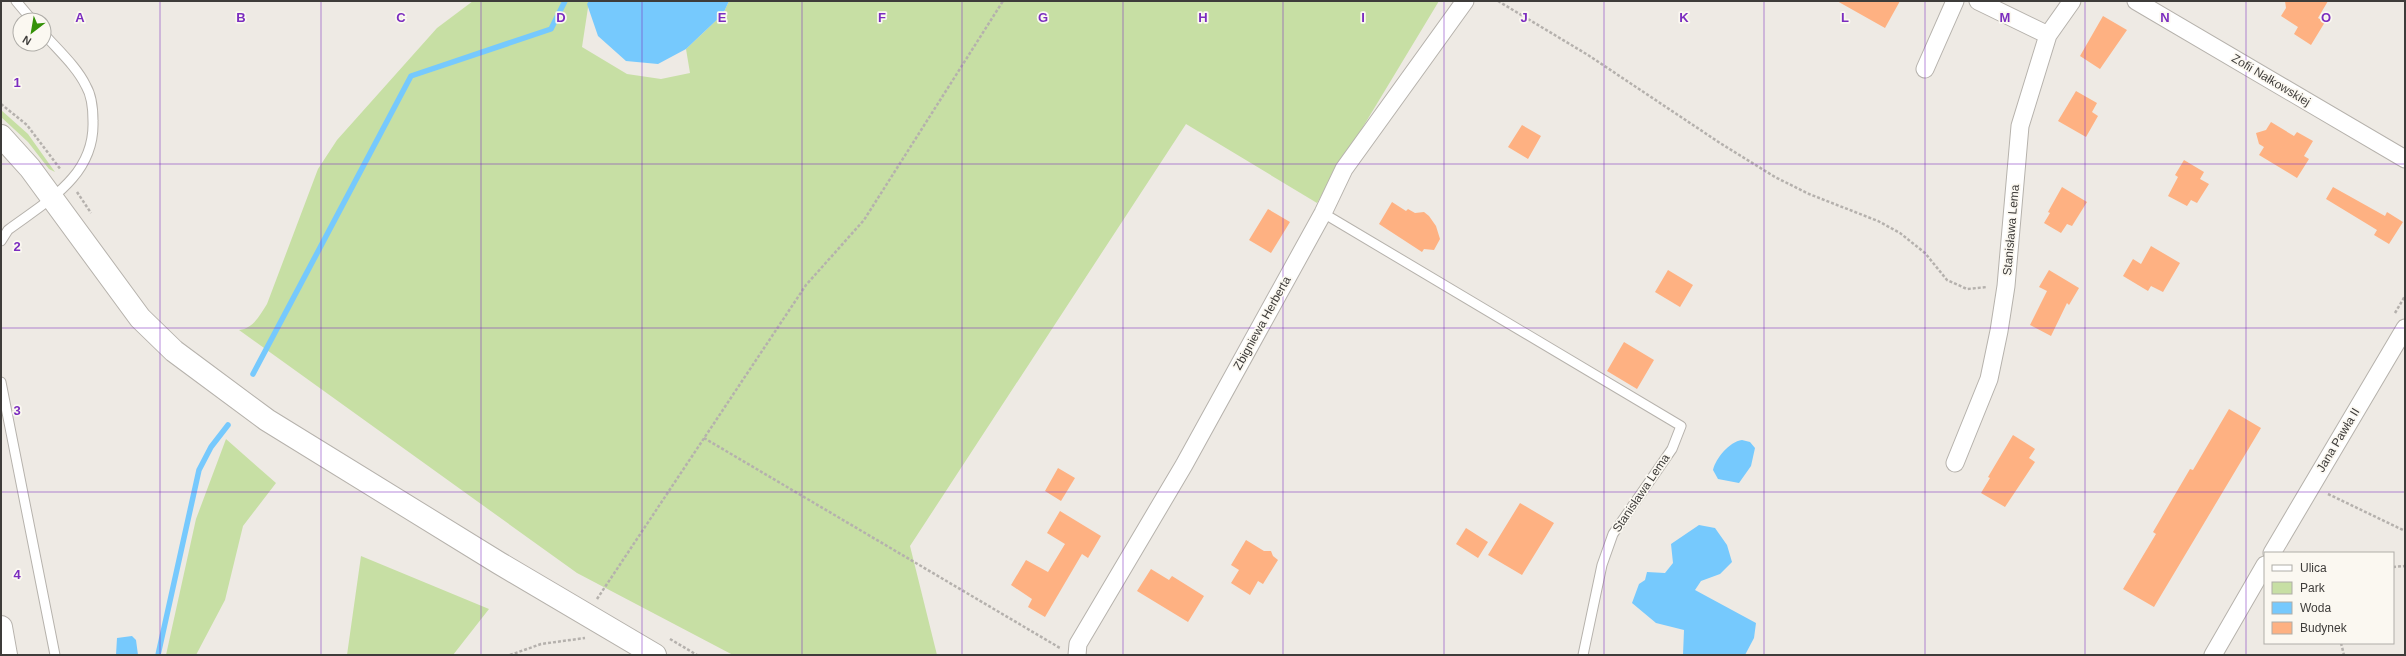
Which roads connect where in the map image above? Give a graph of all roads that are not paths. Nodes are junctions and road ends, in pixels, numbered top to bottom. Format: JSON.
{"nodes":[{"id":1,"x":16,"y":1,"type":"edge"},
{"id":2,"x":1465,"y":1,"type":"edge"},
{"id":3,"x":1955,"y":1,"type":"edge"},
{"id":4,"x":1978,"y":1,"type":"edge"},
{"id":5,"x":2072,"y":1,"type":"edge"},
{"id":6,"x":2136,"y":1,"type":"edge"},
{"id":7,"x":25,"y":12,"type":"edge"},
{"id":8,"x":2048,"y":35,"type":"junction"},
{"id":9,"x":52,"y":44,"type":"edge"},
{"id":10,"x":1925,"y":69,"type":"dead end"},
{"id":11,"x":1,"y":136,"type":"edge"},
{"id":12,"x":2405,"y":159,"type":"edge"},
{"id":13,"x":51,"y":197,"type":"junction"},
{"id":14,"x":1323,"y":213,"type":"junction"},
{"id":15,"x":1,"y":241,"type":"edge"},
{"id":16,"x":2405,"y":328,"type":"edge"},
{"id":17,"x":1,"y":382,"type":"edge"},
{"id":18,"x":1955,"y":463,"type":"dead end"},
{"id":19,"x":2273,"y":552,"type":"edge"},
{"id":20,"x":2264,"y":567,"type":"edge"},
{"id":21,"x":1,"y":627,"type":"edge"},
{"id":22,"x":660,"y":646,"type":"edge"},
{"id":23,"x":1071,"y":653,"type":"edge"},
{"id":24,"x":6,"y":655,"type":"edge"},
{"id":25,"x":55,"y":655,"type":"edge"},
{"id":26,"x":1583,"y":655,"type":"edge"},
{"id":27,"x":2213,"y":655,"type":"edge"}],
"edges":[{"from":1,"to":7,"type":"lane"},
{"from":2,"to":14,"type":"street","name":"Zbigniewa Herberta"},
{"from":3,"to":10,"type":"street"},
{"from":4,"to":8,"type":"street"},
{"from":5,"to":8,"type":"street","name":"Stanisława Lema"},
{"from":6,"to":12,"type":"street","name":"Zofii Nałkowskiej"},
{"from":8,"to":18,"type":"street","name":"Stanisława Lema"},
{"from":9,"to":13,"type":"lane"},
{"from":11,"to":13,"type":"main road"},
{"from":13,"to":15,"type":"lane"},
{"from":13,"to":22,"type":"main road"},
{"from":14,"to":23,"type":"street","name":"Zbigniewa Herberta"},
{"from":14,"to":26,"type":"lane","name":"Stanisława Lema"},
{"from":16,"to":19,"type":"street","name":"Jana Pawła II"},
{"from":17,"to":25,"type":"lane"},
{"from":20,"to":27,"type":"street"},
{"from":21,"to":24,"type":"main road"}]}
